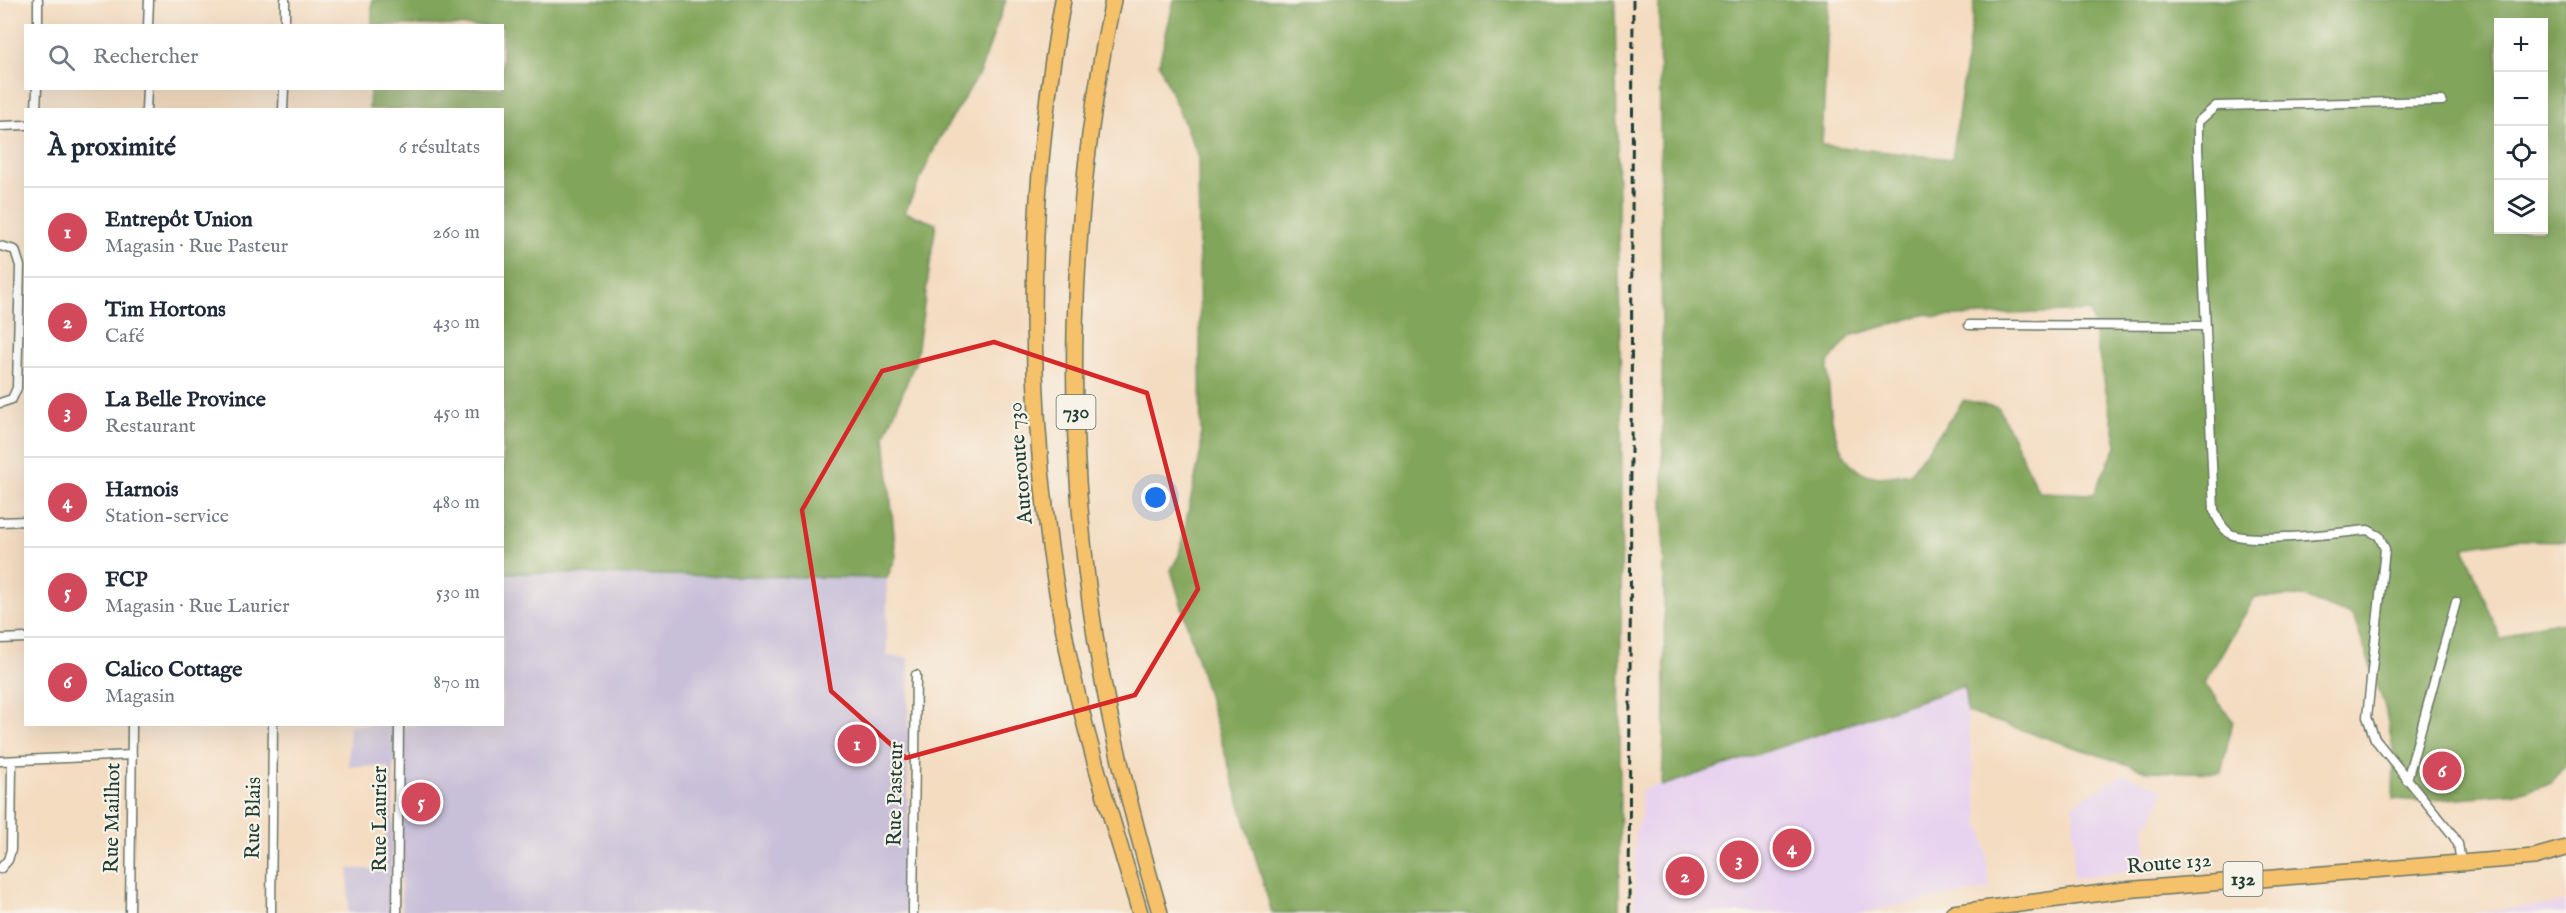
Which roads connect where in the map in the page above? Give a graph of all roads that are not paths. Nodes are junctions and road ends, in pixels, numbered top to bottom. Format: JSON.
{"nodes":[{"id":1,"x":38,"y":0,"type":"edge"},
{"id":2,"x":148,"y":0,"type":"edge"},
{"id":3,"x":285,"y":0,"type":"edge"},
{"id":4,"x":1063,"y":0,"type":"edge"},
{"id":5,"x":1113,"y":0,"type":"edge"},
{"id":6,"x":38,"y":24,"type":"edge"},
{"id":7,"x":148,"y":24,"type":"edge"},
{"id":8,"x":285,"y":24,"type":"edge"},
{"id":9,"x":37,"y":90,"type":"edge"},
{"id":10,"x":147,"y":90,"type":"edge"},
{"id":11,"x":284,"y":90,"type":"edge"},
{"id":12,"x":2442,"y":101,"type":"dead end"},
{"id":13,"x":36,"y":108,"type":"edge"},
{"id":14,"x":146,"y":108,"type":"edge"},
{"id":15,"x":283,"y":108,"type":"edge"},
{"id":16,"x":24,"y":125,"type":"edge"},
{"id":17,"x":0,"y":126,"type":"edge"},
{"id":18,"x":0,"y":246,"type":"edge"},
{"id":19,"x":1969,"y":325,"type":"dead end"},
{"id":20,"x":2206,"y":326,"type":"junction"},
{"id":21,"x":0,"y":403,"type":"edge"},
{"id":22,"x":24,"y":521,"type":"edge"},
{"id":23,"x":0,"y":522,"type":"edge"},
{"id":24,"x":2456,"y":602,"type":"dead end"},
{"id":25,"x":24,"y":638,"type":"edge"},
{"id":26,"x":0,"y":639,"type":"edge"},
{"id":27,"x":916,"y":675,"type":"dead end"},
{"id":28,"x":132,"y":726,"type":"edge"},
{"id":29,"x":273,"y":726,"type":"edge"},
{"id":30,"x":399,"y":726,"type":"edge"},
{"id":31,"x":132,"y":755,"type":"junction"},
{"id":32,"x":12,"y":760,"type":"junction"},
{"id":33,"x":0,"y":761,"type":"edge"},
{"id":34,"x":2407,"y":780,"type":"junction"},
{"id":35,"x":2566,"y":848,"type":"edge"},
{"id":36,"x":2534,"y":857,"type":"junction"},
{"id":37,"x":2566,"y":861,"type":"edge"},
{"id":38,"x":2461,"y":862,"type":"junction"},
{"id":39,"x":0,"y":869,"type":"edge"},
{"id":40,"x":130,"y":913,"type":"edge"},
{"id":41,"x":271,"y":913,"type":"edge"},
{"id":42,"x":397,"y":913,"type":"edge"},
{"id":43,"x":913,"y":913,"type":"edge"},
{"id":44,"x":1140,"y":913,"type":"edge"},
{"id":45,"x":1160,"y":913,"type":"edge"},
{"id":46,"x":1953,"y":913,"type":"edge"}],
"edges":[{"from":1,"to":6,"type":"street"},
{"from":2,"to":7,"type":"street"},
{"from":3,"to":8,"type":"street"},
{"from":4,"to":44,"type":"highway","name":"Autoroute 730","number":"730"},
{"from":5,"to":45,"type":"highway","number":"730"},
{"from":9,"to":13,"type":"street"},
{"from":10,"to":14,"type":"street"},
{"from":11,"to":15,"type":"street"},
{"from":12,"to":20,"type":"street"},
{"from":16,"to":17,"type":"street"},
{"from":18,"to":21,"type":"street"},
{"from":19,"to":20,"type":"street"},
{"from":20,"to":34,"type":"street"},
{"from":22,"to":23,"type":"street"},
{"from":24,"to":34,"type":"street"},
{"from":25,"to":26,"type":"street"},
{"from":27,"to":43,"type":"street","name":"Rue Pasteur"},
{"from":28,"to":31,"type":"street","name":"Rue Mailhot"},
{"from":29,"to":41,"type":"street","name":"Rue Blais"},
{"from":30,"to":42,"type":"street","name":"Rue Laurier"},
{"from":31,"to":32,"type":"street"},
{"from":31,"to":40,"type":"street","name":"Rue Mailhot"},
{"from":32,"to":33,"type":"street"},
{"from":32,"to":39,"type":"street"},
{"from":34,"to":38,"type":"street"},
{"from":35,"to":36,"type":"highway","name":"Route 132","number":"132"},
{"from":36,"to":37,"type":"highway","name":"Route 132","number":"132"},
{"from":36,"to":38,"type":"highway","name":"Route 132","number":"132"},
{"from":38,"to":46,"type":"highway","name":"Route 132","number":"132"}]}
